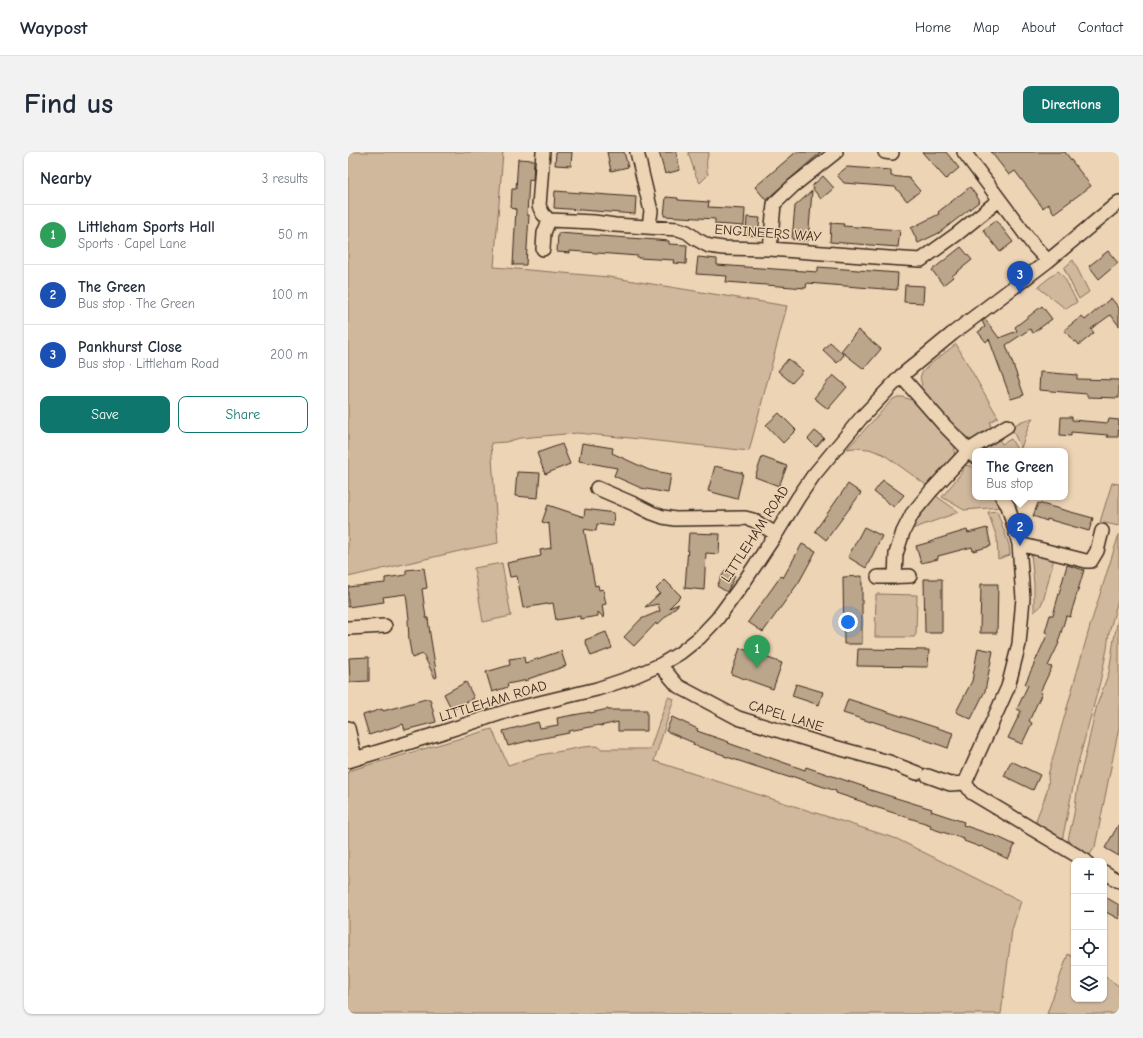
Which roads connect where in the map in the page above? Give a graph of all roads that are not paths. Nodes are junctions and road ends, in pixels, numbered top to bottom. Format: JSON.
{"nodes":[{"id":1,"x":543,"y":152,"type":"edge"},
{"id":2,"x":637,"y":152,"type":"edge"},
{"id":3,"x":836,"y":152,"type":"edge"},
{"id":4,"x":964,"y":152,"type":"edge"},
{"id":5,"x":1000,"y":200,"type":"junction"},
{"id":6,"x":1119,"y":202,"type":"edge"},
{"id":7,"x":549,"y":220,"type":"junction"},
{"id":8,"x":649,"y":226,"type":"junction"},
{"id":9,"x":543,"y":249,"type":"dead end"},
{"id":10,"x":770,"y":249,"type":"junction"},
{"id":11,"x":1048,"y":261,"type":"junction"},
{"id":12,"x":901,"y":376,"type":"junction"},
{"id":13,"x":1007,"y":426,"type":"dead end"},
{"id":14,"x":978,"y":448,"type":"edge"},
{"id":15,"x":972,"y":453,"type":"edge"},
{"id":16,"x":597,"y":488,"type":"dead end"},
{"id":17,"x":1004,"y":500,"type":"edge"},
{"id":18,"x":1102,"y":531,"type":"dead end"},
{"id":19,"x":776,"y":534,"type":"junction"},
{"id":20,"x":1019,"y":544,"type":"junction"},
{"id":21,"x":910,"y":576,"type":"dead end"},
{"id":22,"x":878,"y":577,"type":"dead end"},
{"id":23,"x":895,"y":577,"type":"junction"},
{"id":24,"x":385,"y":626,"type":"dead end"},
{"id":25,"x":348,"y":628,"type":"edge"},
{"id":26,"x":660,"y":665,"type":"junction"},
{"id":27,"x":348,"y":728,"type":"edge"},
{"id":28,"x":352,"y":759,"type":"edge"},
{"id":29,"x":965,"y":783,"type":"junction"},
{"id":30,"x":1081,"y":858,"type":"edge"},
{"id":31,"x":1107,"y":873,"type":"edge"},
{"id":32,"x":1119,"y":881,"type":"edge"}],
"edges":[{"from":1,"to":7,"type":"street"},
{"from":2,"to":8,"type":"street"},
{"from":3,"to":10,"type":"street"},
{"from":4,"to":5,"type":"street"},
{"from":5,"to":10,"type":"street","name":"ENGINEERS WAY"},
{"from":5,"to":11,"type":"street"},
{"from":6,"to":11,"type":"street","name":"LITTLEHAM ROAD"},
{"from":7,"to":8,"type":"street","name":"ENGINEERS WAY"},
{"from":7,"to":9,"type":"street"},
{"from":8,"to":10,"type":"street","name":"ENGINEERS WAY"},
{"from":11,"to":12,"type":"street","name":"LITTLEHAM ROAD"},
{"from":12,"to":15,"type":"street"},
{"from":12,"to":19,"type":"street","name":"LITTLEHAM ROAD"},
{"from":13,"to":14,"type":"street"},
{"from":15,"to":23,"type":"street"},
{"from":16,"to":19,"type":"street"},
{"from":17,"to":20,"type":"street"},
{"from":18,"to":20,"type":"street"},
{"from":19,"to":26,"type":"street","name":"LITTLEHAM ROAD"},
{"from":20,"to":29,"type":"street"},
{"from":21,"to":23,"type":"street"},
{"from":22,"to":23,"type":"street"},
{"from":24,"to":25,"type":"street"},
{"from":26,"to":28,"type":"street","name":"LITTLEHAM ROAD"},
{"from":26,"to":29,"type":"street","name":"CAPEL LANE"},
{"from":27,"to":28,"type":"street"},
{"from":29,"to":30,"type":"street"},
{"from":31,"to":32,"type":"street"}]}
